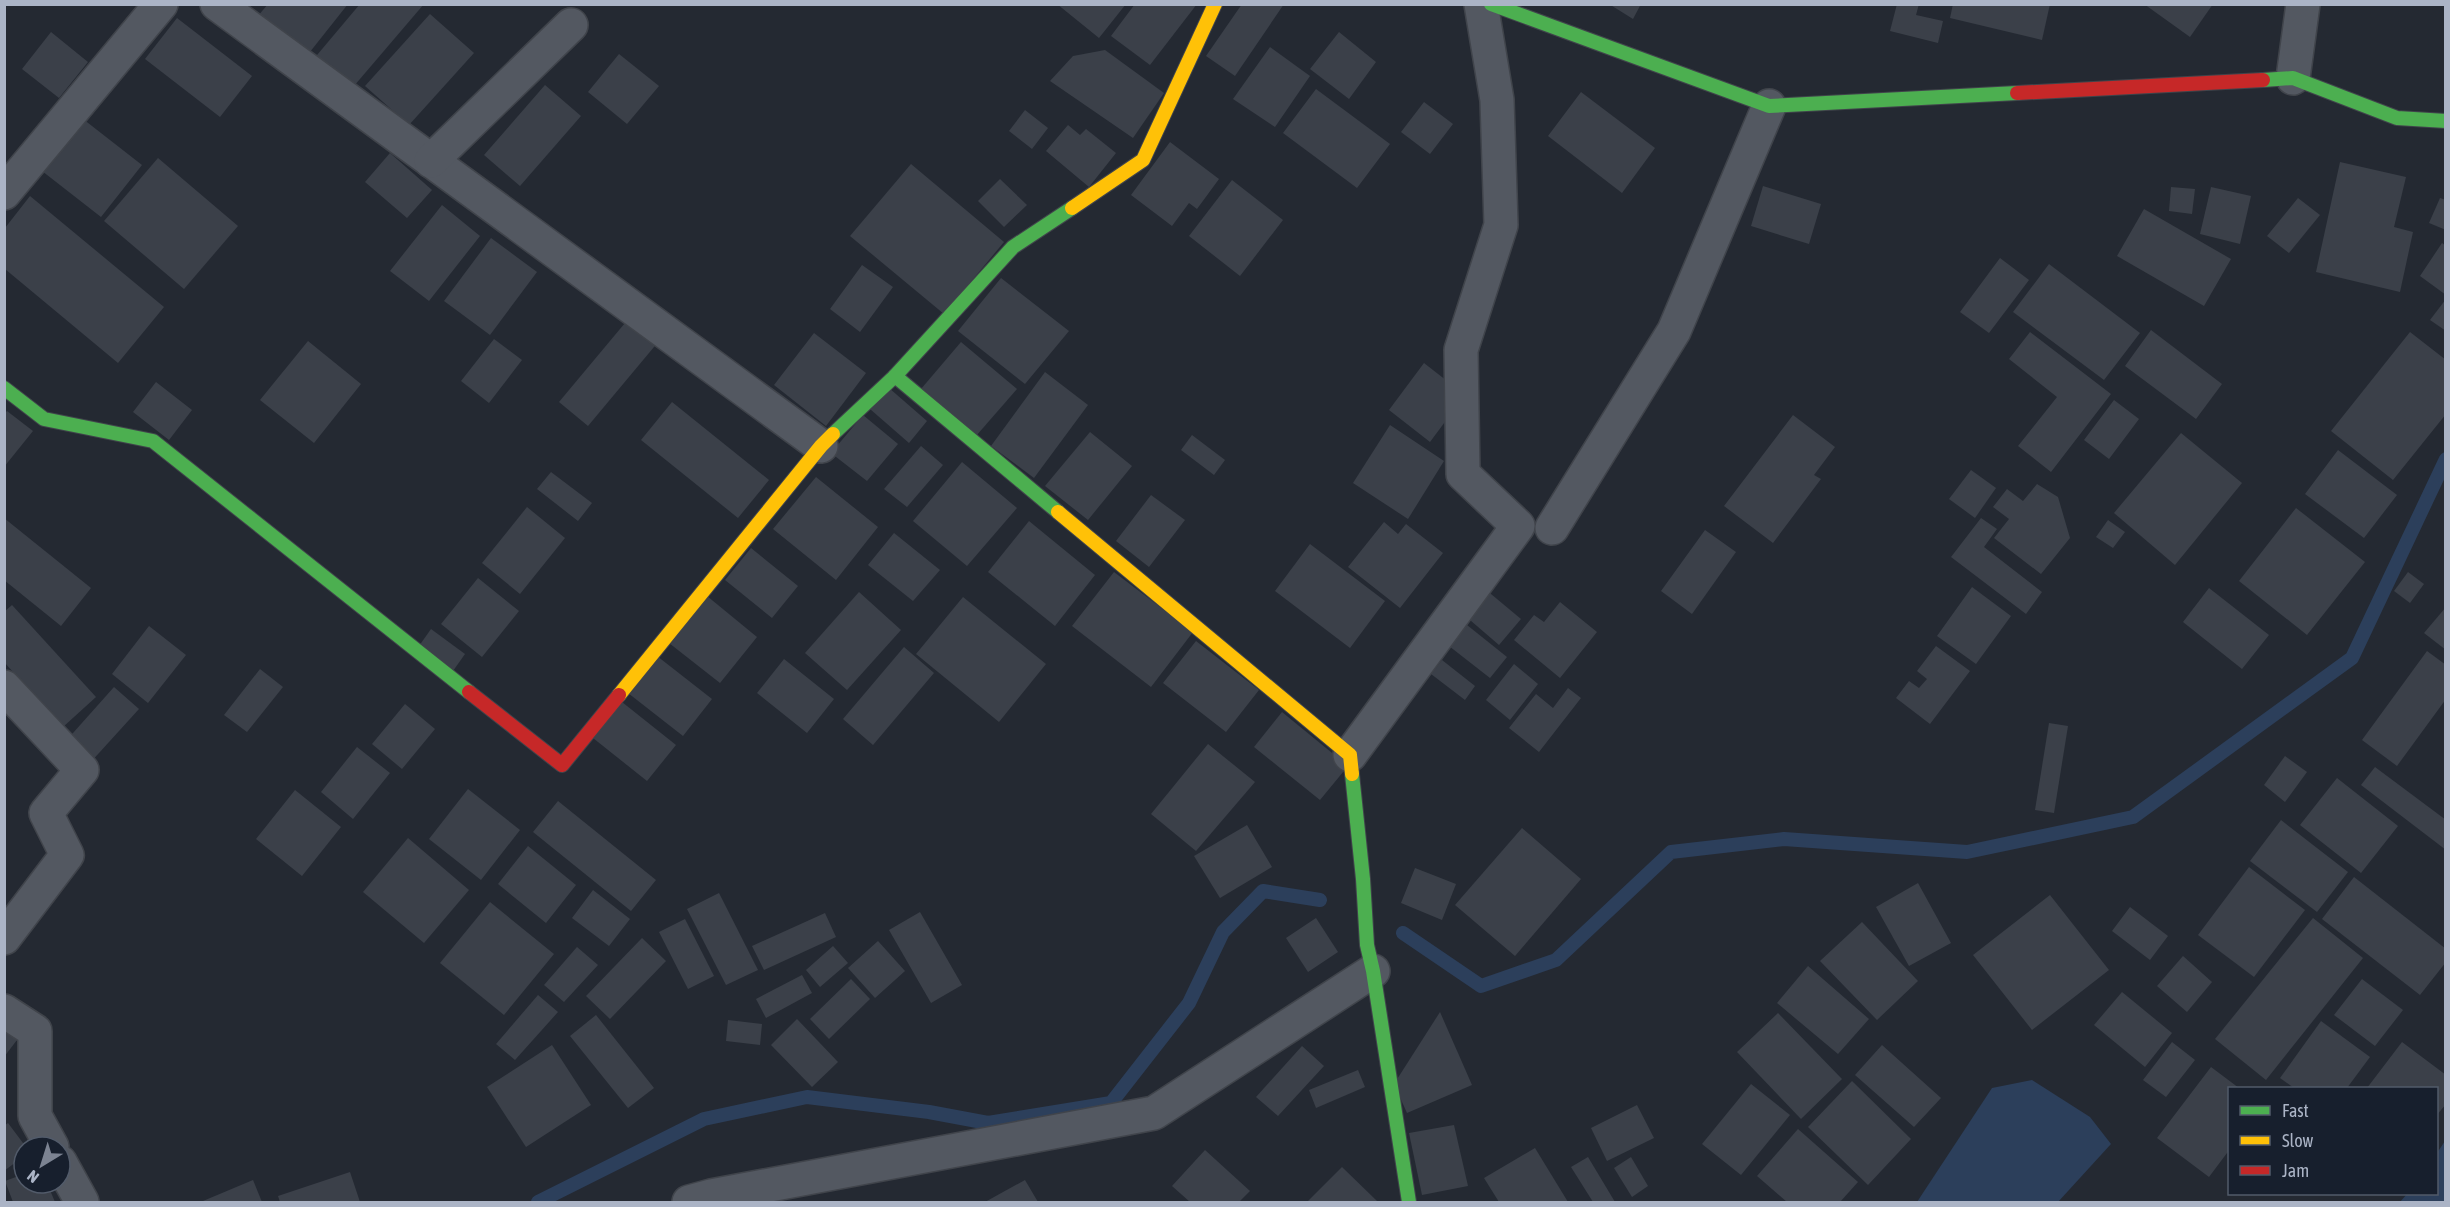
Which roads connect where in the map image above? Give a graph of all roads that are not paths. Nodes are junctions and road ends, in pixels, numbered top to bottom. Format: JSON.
{"nodes":[{"id":1,"x":161,"y":4,"type":"edge"},
{"id":2,"x":217,"y":4,"type":"edge"},
{"id":3,"x":1215,"y":4,"type":"edge"},
{"id":4,"x":1481,"y":4,"type":"edge"},
{"id":5,"x":1491,"y":4,"type":"edge"},
{"id":6,"x":2303,"y":4,"type":"edge"},
{"id":7,"x":571,"y":25,"type":"dead end"},
{"id":8,"x":2293,"y":78,"type":"junction"},
{"id":9,"x":1769,"y":106,"type":"junction"},
{"id":10,"x":2445,"y":121,"type":"edge"},
{"id":11,"x":431,"y":161,"type":"junction"},
{"id":12,"x":4,"y":194,"type":"edge"},
{"id":13,"x":895,"y":376,"type":"junction"},
{"id":14,"x":4,"y":388,"type":"edge"},
{"id":15,"x":821,"y":446,"type":"junction"},
{"id":16,"x":1552,"y":528,"type":"dead end"},
{"id":17,"x":4,"y":687,"type":"edge"},
{"id":18,"x":1350,"y":755,"type":"junction"},
{"id":19,"x":4,"y":938,"type":"edge"},
{"id":20,"x":1373,"y":971,"type":"junction"},
{"id":21,"x":4,"y":1011,"type":"edge"},
{"id":22,"x":45,"y":1135,"type":"edge"},
{"id":23,"x":72,"y":1184,"type":"edge"},
{"id":24,"x":82,"y":1203,"type":"edge"},
{"id":25,"x":689,"y":1203,"type":"edge"},
{"id":26,"x":1408,"y":1203,"type":"edge"}],
"edges":[{"from":1,"to":12,"type":"street"},
{"from":2,"to":11,"type":"street"},
{"from":3,"to":13,"type":"street"},
{"from":4,"to":18,"type":"street"},
{"from":5,"to":9,"type":"street"},
{"from":6,"to":8,"type":"street"},
{"from":7,"to":11,"type":"street"},
{"from":8,"to":9,"type":"street"},
{"from":8,"to":10,"type":"street"},
{"from":9,"to":16,"type":"street"},
{"from":11,"to":15,"type":"street"},
{"from":13,"to":15,"type":"street"},
{"from":13,"to":18,"type":"street"},
{"from":14,"to":15,"type":"street"},
{"from":17,"to":19,"type":"street"},
{"from":18,"to":20,"type":"street"},
{"from":20,"to":25,"type":"street"},
{"from":20,"to":26,"type":"street"},
{"from":21,"to":22,"type":"street"},
{"from":23,"to":24,"type":"street"}]}
